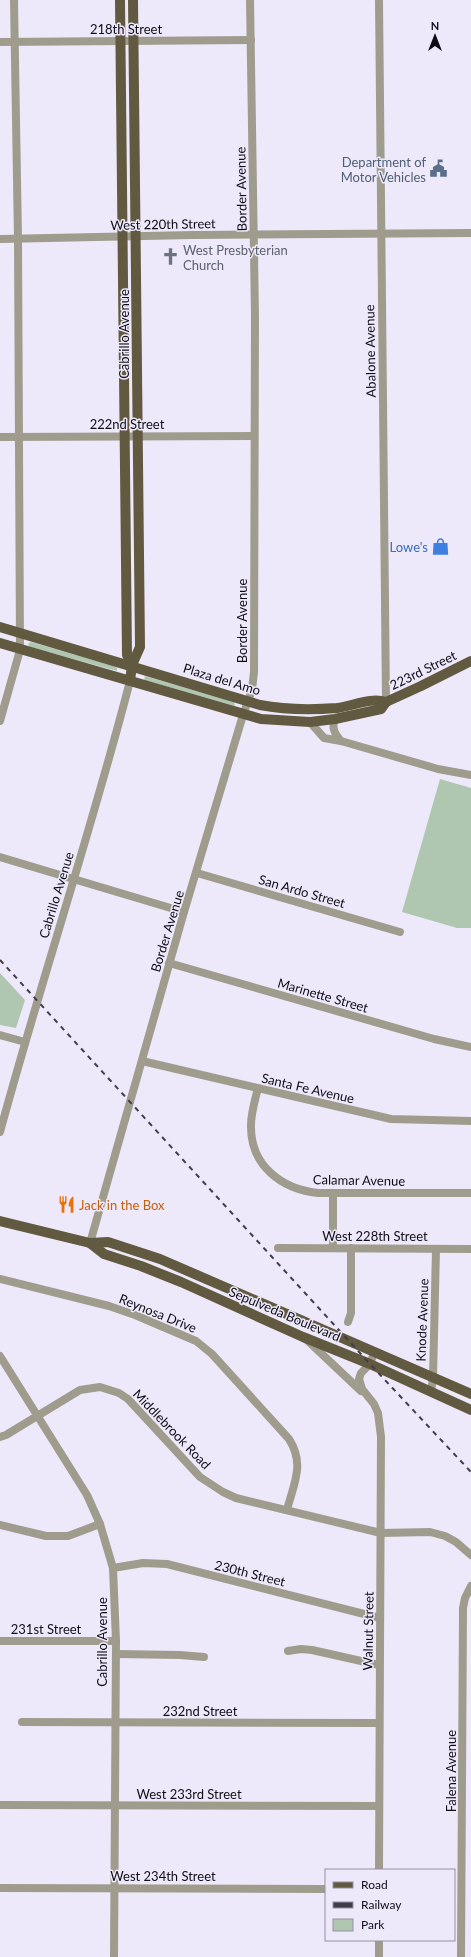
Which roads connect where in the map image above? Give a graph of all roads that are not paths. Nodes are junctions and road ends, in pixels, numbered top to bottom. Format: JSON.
{"nodes":[{"id":1,"x":14,"y":0,"type":"edge"},
{"id":2,"x":120,"y":0,"type":"edge"},
{"id":3,"x":133,"y":0,"type":"edge"},
{"id":4,"x":250,"y":0,"type":"edge"},
{"id":5,"x":379,"y":0,"type":"edge"},
{"id":6,"x":251,"y":40,"type":"junction"},
{"id":7,"x":14,"y":41,"type":"junction"},
{"id":8,"x":121,"y":41,"type":"junction"},
{"id":9,"x":134,"y":41,"type":"junction"},
{"id":10,"x":0,"y":42,"type":"edge"},
{"id":11,"x":380,"y":233,"type":"junction"},
{"id":12,"x":471,"y":233,"type":"edge"},
{"id":13,"x":254,"y":235,"type":"junction"},
{"id":14,"x":136,"y":236,"type":"junction"},
{"id":15,"x":123,"y":237,"type":"junction"},
{"id":16,"x":0,"y":239,"type":"edge"},
{"id":17,"x":18,"y":239,"type":"junction"},
{"id":18,"x":138,"y":436,"type":"junction"},
{"id":19,"x":254,"y":436,"type":"junction"},
{"id":20,"x":0,"y":437,"type":"edge"},
{"id":21,"x":19,"y":437,"type":"junction"},
{"id":22,"x":125,"y":437,"type":"junction"},
{"id":23,"x":0,"y":627,"type":"edge"},
{"id":24,"x":20,"y":633,"type":"junction"},
{"id":25,"x":0,"y":644,"type":"edge"},
{"id":26,"x":20,"y":650,"type":"junction"},
{"id":27,"x":471,"y":660,"type":"edge"},
{"id":28,"x":132,"y":665,"type":"junction"},
{"id":29,"x":130,"y":681,"type":"junction"},
{"id":30,"x":248,"y":701,"type":"junction"},
{"id":31,"x":386,"y":702,"type":"junction"},
{"id":32,"x":243,"y":715,"type":"junction"},
{"id":33,"x":335,"y":719,"type":"junction"},
{"id":34,"x":0,"y":721,"type":"edge"},
{"id":35,"x":310,"y":722,"type":"junction"},
{"id":36,"x":341,"y":741,"type":"junction"},
{"id":37,"x":471,"y":775,"type":"edge"},
{"id":38,"x":0,"y":857,"type":"edge"},
{"id":39,"x":197,"y":873,"type":"junction"},
{"id":40,"x":74,"y":880,"type":"junction"},
{"id":41,"x":184,"y":912,"type":"junction"},
{"id":42,"x":400,"y":932,"type":"dead end"},
{"id":43,"x":170,"y":963,"type":"junction"},
{"id":44,"x":0,"y":1035,"type":"edge"},
{"id":45,"x":25,"y":1042,"type":"junction"},
{"id":46,"x":471,"y":1047,"type":"edge"},
{"id":47,"x":142,"y":1062,"type":"junction"},
{"id":48,"x":258,"y":1088,"type":"junction"},
{"id":49,"x":471,"y":1121,"type":"edge"},
{"id":50,"x":0,"y":1132,"type":"edge"},
{"id":51,"x":333,"y":1193,"type":"junction"},
{"id":52,"x":471,"y":1193,"type":"edge"},
{"id":53,"x":0,"y":1221,"type":"edge"},
{"id":54,"x":90,"y":1243,"type":"junction"},
{"id":55,"x":278,"y":1248,"type":"dead end"},
{"id":56,"x":333,"y":1248,"type":"junction"},
{"id":57,"x":350,"y":1248,"type":"junction"},
{"id":58,"x":436,"y":1249,"type":"junction"},
{"id":59,"x":471,"y":1249,"type":"edge"},
{"id":60,"x":0,"y":1280,"type":"edge"},
{"id":61,"x":207,"y":1280,"type":"junction"},
{"id":62,"x":202,"y":1292,"type":"junction"},
{"id":63,"x":348,"y":1322,"type":"dead end"},
{"id":64,"x":303,"y":1337,"type":"junction"},
{"id":65,"x":374,"y":1353,"type":"junction"},
{"id":66,"x":0,"y":1356,"type":"edge"},
{"id":67,"x":370,"y":1364,"type":"junction"},
{"id":68,"x":433,"y":1378,"type":"junction"},
{"id":69,"x":431,"y":1392,"type":"junction"},
{"id":70,"x":471,"y":1394,"type":"edge"},
{"id":71,"x":367,"y":1396,"type":"junction"},
{"id":72,"x":471,"y":1410,"type":"edge"},
{"id":73,"x":38,"y":1416,"type":"junction"},
{"id":74,"x":0,"y":1437,"type":"edge"},
{"id":75,"x":287,"y":1510,"type":"junction"},
{"id":76,"x":100,"y":1524,"type":"junction"},
{"id":77,"x":0,"y":1525,"type":"edge"},
{"id":78,"x":381,"y":1533,"type":"junction"},
{"id":79,"x":471,"y":1555,"type":"edge"},
{"id":80,"x":114,"y":1568,"type":"junction"},
{"id":81,"x":471,"y":1586,"type":"edge"},
{"id":82,"x":380,"y":1618,"type":"junction"},
{"id":83,"x":0,"y":1641,"type":"edge"},
{"id":84,"x":116,"y":1641,"type":"junction"},
{"id":85,"x":288,"y":1651,"type":"dead end"},
{"id":86,"x":116,"y":1654,"type":"junction"},
{"id":87,"x":204,"y":1657,"type":"dead end"},
{"id":88,"x":379,"y":1665,"type":"junction"},
{"id":89,"x":22,"y":1722,"type":"dead end"},
{"id":90,"x":379,"y":1723,"type":"junction"},
{"id":91,"x":115,"y":1724,"type":"junction"},
{"id":92,"x":0,"y":1805,"type":"edge"},
{"id":93,"x":115,"y":1806,"type":"junction"},
{"id":94,"x":379,"y":1806,"type":"junction"},
{"id":95,"x":379,"y":1869,"type":"edge"},
{"id":96,"x":0,"y":1888,"type":"edge"},
{"id":97,"x":114,"y":1888,"type":"junction"},
{"id":98,"x":325,"y":1889,"type":"edge"},
{"id":99,"x":467,"y":1891,"type":"edge"},
{"id":100,"x":379,"y":1941,"type":"edge"},
{"id":101,"x":114,"y":1957,"type":"edge"},
{"id":102,"x":379,"y":1957,"type":"edge"},
{"id":103,"x":461,"y":1957,"type":"edge"}],
"edges":[{"from":1,"to":7,"type":"street"},
{"from":2,"to":8,"type":"main road","name":"Cabrillo Avenue"},
{"from":3,"to":9,"type":"main road","name":"Cabrillo Avenue"},
{"from":4,"to":6,"type":"street","name":"Border Avenue"},
{"from":5,"to":11,"type":"street","name":"Abalone Avenue"},
{"from":6,"to":9,"type":"street","name":"218th Street"},
{"from":6,"to":13,"type":"street","name":"Border Avenue"},
{"from":7,"to":8,"type":"street","name":"218th Street"},
{"from":7,"to":10,"type":"street","name":"218th Street"},
{"from":7,"to":17,"type":"street"},
{"from":8,"to":9,"type":"street","name":"218th Street"},
{"from":8,"to":15,"type":"main road","name":"Cabrillo Avenue"},
{"from":9,"to":14,"type":"main road","name":"Cabrillo Avenue"},
{"from":11,"to":12,"type":"street","name":"West 220th Street"},
{"from":11,"to":13,"type":"street","name":"West 220th Street"},
{"from":11,"to":31,"type":"street","name":"Abalone Avenue"},
{"from":13,"to":14,"type":"street","name":"West 220th Street"},
{"from":13,"to":19,"type":"street","name":"Border Avenue"},
{"from":14,"to":15,"type":"street","name":"West 220th Street"},
{"from":14,"to":18,"type":"main road","name":"Cabrillo Avenue"},
{"from":15,"to":17,"type":"street","name":"West 220th Street"},
{"from":15,"to":22,"type":"main road","name":"Cabrillo Avenue"},
{"from":16,"to":17,"type":"street","name":"West 220th Street"},
{"from":17,"to":21,"type":"street"},
{"from":18,"to":19,"type":"street","name":"222nd Street"},
{"from":18,"to":22,"type":"street","name":"222nd Street"},
{"from":18,"to":28,"type":"main road","name":"Cabrillo Avenue"},
{"from":19,"to":30,"type":"street","name":"Border Avenue"},
{"from":20,"to":21,"type":"street","name":"222nd Street"},
{"from":21,"to":22,"type":"street","name":"222nd Street"},
{"from":21,"to":24,"type":"street"},
{"from":22,"to":28,"type":"main road","name":"Cabrillo Avenue"},
{"from":23,"to":24,"type":"main road","name":"Plaza del Amo"},
{"from":24,"to":26,"type":"street"},
{"from":24,"to":28,"type":"main road","name":"Plaza del Amo"},
{"from":25,"to":26,"type":"main road","name":"Plaza del Amo"},
{"from":26,"to":29,"type":"main road","name":"Plaza del Amo"},
{"from":26,"to":34,"type":"street"},
{"from":27,"to":31,"type":"main road","name":"223rd Street"},
{"from":28,"to":29,"type":"main road","name":"Cabrillo Avenue"},
{"from":28,"to":30,"type":"main road","name":"Plaza del Amo"},
{"from":29,"to":32,"type":"main road","name":"Plaza del Amo"},
{"from":29,"to":40,"type":"street","name":"Cabrillo Avenue"},
{"from":30,"to":31,"type":"main road","name":"Plaza del Amo"},
{"from":30,"to":32,"type":"street","name":"Border Avenue"},
{"from":31,"to":33,"type":"main road","name":"Plaza del Amo"},
{"from":32,"to":35,"type":"main road","name":"Plaza del Amo"},
{"from":32,"to":39,"type":"street","name":"Border Avenue"},
{"from":33,"to":35,"type":"main road","name":"Plaza del Amo"},
{"from":33,"to":36,"type":"street"},
{"from":35,"to":36,"type":"street"},
{"from":36,"to":37,"type":"street"},
{"from":38,"to":40,"type":"street"},
{"from":39,"to":41,"type":"street","name":"Border Avenue"},
{"from":39,"to":42,"type":"street","name":"San Ardo Street"},
{"from":40,"to":41,"type":"street"},
{"from":40,"to":45,"type":"street","name":"Cabrillo Avenue"},
{"from":41,"to":43,"type":"street","name":"Border Avenue"},
{"from":43,"to":46,"type":"street","name":"Marinette Street"},
{"from":43,"to":47,"type":"street","name":"Border Avenue"},
{"from":44,"to":45,"type":"street"},
{"from":45,"to":50,"type":"street","name":"Cabrillo Avenue"},
{"from":47,"to":48,"type":"street","name":"Santa Fe Avenue"},
{"from":47,"to":54,"type":"street","name":"Border Avenue"},
{"from":48,"to":49,"type":"street","name":"Santa Fe Avenue"},
{"from":48,"to":51,"type":"street","name":"Calamar Avenue"},
{"from":51,"to":52,"type":"street","name":"Calamar Avenue"},
{"from":51,"to":56,"type":"street"},
{"from":53,"to":54,"type":"main road","name":"Sepulveda Boulevard"},
{"from":54,"to":61,"type":"main road","name":"Sepulveda Boulevard"},
{"from":54,"to":62,"type":"main road","name":"Sepulveda Boulevard"},
{"from":55,"to":56,"type":"street","name":"West 228th Street"},
{"from":56,"to":57,"type":"street","name":"West 228th Street"},
{"from":57,"to":58,"type":"street","name":"West 228th Street"},
{"from":57,"to":63,"type":"street"},
{"from":58,"to":59,"type":"street","name":"West 228th Street"},
{"from":58,"to":68,"type":"street","name":"Knode Avenue"},
{"from":60,"to":75,"type":"street","name":"Reynosa Drive"},
{"from":61,"to":62,"type":"main road"},
{"from":61,"to":65,"type":"main road","name":"Sepulveda Boulevard"},
{"from":62,"to":64,"type":"main road","name":"Sepulveda Boulevard"},
{"from":64,"to":67,"type":"main road","name":"Sepulveda Boulevard"},
{"from":64,"to":71,"type":"street","name":"Walnut Street"},
{"from":65,"to":67,"type":"street","name":"Walnut Street"},
{"from":65,"to":68,"type":"main road","name":"Sepulveda Boulevard"},
{"from":66,"to":73,"type":"street","name":"Cabrillo Avenue"},
{"from":67,"to":69,"type":"main road","name":"Sepulveda Boulevard"},
{"from":67,"to":71,"type":"street","name":"Walnut Street"},
{"from":68,"to":69,"type":"street","name":"Knode Avenue"},
{"from":68,"to":70,"type":"main road","name":"Sepulveda Boulevard"},
{"from":69,"to":72,"type":"main road","name":"Sepulveda Boulevard"},
{"from":71,"to":78,"type":"street","name":"Walnut Street"},
{"from":73,"to":74,"type":"street","name":"Middlebrook Road"},
{"from":73,"to":75,"type":"street","name":"Middlebrook Road"},
{"from":73,"to":76,"type":"street","name":"Cabrillo Avenue"},
{"from":75,"to":78,"type":"street","name":"Middlebrook Road"},
{"from":76,"to":77,"type":"street"},
{"from":76,"to":80,"type":"street","name":"Cabrillo Avenue"},
{"from":78,"to":79,"type":"street","name":"Middlebrook Road"},
{"from":78,"to":82,"type":"street","name":"Walnut Street"},
{"from":80,"to":82,"type":"street","name":"230th Street"},
{"from":80,"to":84,"type":"street","name":"Cabrillo Avenue"},
{"from":81,"to":99,"type":"street","name":"Falena Avenue"},
{"from":82,"to":88,"type":"street","name":"Walnut Street"},
{"from":83,"to":84,"type":"street","name":"231st Street"},
{"from":84,"to":86,"type":"street","name":"Cabrillo Avenue"},
{"from":85,"to":88,"type":"street"},
{"from":86,"to":87,"type":"street"},
{"from":86,"to":91,"type":"street","name":"Cabrillo Avenue"},
{"from":88,"to":90,"type":"street","name":"Walnut Street"},
{"from":89,"to":91,"type":"street","name":"232nd Street"},
{"from":90,"to":91,"type":"street","name":"232nd Street"},
{"from":90,"to":94,"type":"street","name":"Walnut Street"},
{"from":91,"to":93,"type":"street","name":"Cabrillo Avenue"},
{"from":92,"to":93,"type":"street","name":"West 233rd Street"},
{"from":93,"to":94,"type":"street","name":"West 233rd Street"},
{"from":93,"to":97,"type":"street","name":"Cabrillo Avenue"},
{"from":94,"to":95,"type":"street","name":"Walnut Street"},
{"from":96,"to":97,"type":"street","name":"West 234th Street"},
{"from":97,"to":98,"type":"street","name":"West 234th Street"},
{"from":97,"to":101,"type":"street","name":"Cabrillo Avenue"},
{"from":99,"to":103,"type":"street","name":"Falena Avenue"},
{"from":100,"to":102,"type":"street"}]}
